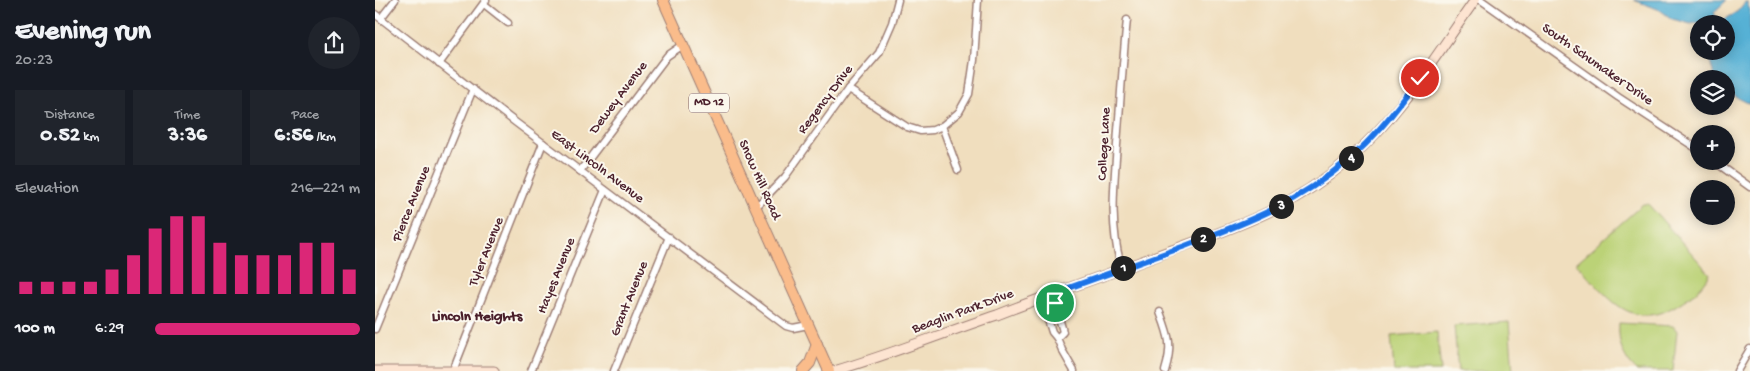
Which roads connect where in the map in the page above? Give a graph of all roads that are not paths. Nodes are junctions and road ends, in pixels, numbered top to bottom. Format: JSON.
{"nodes":[{"id":1,"x":395,"y":0,"type":"edge"},
{"id":2,"x":663,"y":0,"type":"edge"},
{"id":3,"x":898,"y":0,"type":"edge"},
{"id":4,"x":978,"y":0,"type":"edge"},
{"id":5,"x":1475,"y":0,"type":"edge"},
{"id":6,"x":1481,"y":0,"type":"edge"},
{"id":7,"x":485,"y":2,"type":"edge"},
{"id":8,"x":378,"y":16,"type":"edge"},
{"id":9,"x":1127,"y":20,"type":"dead end"},
{"id":10,"x":508,"y":23,"type":"dead end"},
{"id":11,"x":683,"y":45,"type":"junction"},
{"id":12,"x":439,"y":64,"type":"junction"},
{"id":13,"x":473,"y":89,"type":"junction"},
{"id":14,"x":849,"y":89,"type":"junction"},
{"id":15,"x":942,"y":126,"type":"junction"},
{"id":16,"x":543,"y":143,"type":"junction"},
{"id":17,"x":1690,"y":144,"type":"edge"},
{"id":18,"x":958,"y":170,"type":"dead end"},
{"id":19,"x":1727,"y":170,"type":"edge"},
{"id":20,"x":580,"y":171,"type":"junction"},
{"id":21,"x":1750,"y":186,"type":"edge"},
{"id":22,"x":605,"y":190,"type":"junction"},
{"id":23,"x":757,"y":206,"type":"junction"},
{"id":24,"x":669,"y":237,"type":"junction"},
{"id":25,"x":1122,"y":269,"type":"junction"},
{"id":26,"x":1052,"y":294,"type":"junction"},
{"id":27,"x":1041,"y":298,"type":"junction"},
{"id":28,"x":1160,"y":312,"type":"dead end"},
{"id":29,"x":808,"y":325,"type":"junction"},
{"id":30,"x":375,"y":329,"type":"edge"},
{"id":31,"x":1057,"y":338,"type":"junction"},
{"id":32,"x":817,"y":344,"type":"junction"},
{"id":33,"x":1750,"y":349,"type":"edge"},
{"id":34,"x":454,"y":370,"type":"edge"},
{"id":35,"x":375,"y":371,"type":"edge"},
{"id":36,"x":494,"y":371,"type":"edge"},
{"id":37,"x":531,"y":371,"type":"edge"},
{"id":38,"x":614,"y":371,"type":"edge"},
{"id":39,"x":803,"y":371,"type":"edge"},
{"id":40,"x":829,"y":371,"type":"edge"},
{"id":41,"x":834,"y":371,"type":"edge"},
{"id":42,"x":1073,"y":371,"type":"edge"},
{"id":43,"x":1165,"y":371,"type":"edge"},
{"id":44,"x":1737,"y":371,"type":"edge"}],
"edges":[{"from":1,"to":8,"type":"street"},
{"from":2,"to":11,"type":"main road","name":"Snow Hill Road","number":"MD 12"},
{"from":3,"to":14,"type":"street","name":"Regency Drive"},
{"from":4,"to":15,"type":"street"},
{"from":5,"to":25,"type":"main road","name":"Beaglin Park Drive"},
{"from":6,"to":17,"type":"street","name":"South Schumaker Drive"},
{"from":7,"to":10,"type":"street"},
{"from":7,"to":12,"type":"street"},
{"from":8,"to":12,"type":"street","name":"East Lincoln Avenue"},
{"from":9,"to":25,"type":"street","name":"College Lane"},
{"from":11,"to":20,"type":"street","name":"Dewey Avenue"},
{"from":11,"to":23,"type":"main road","name":"Snow Hill Road","number":"MD 12"},
{"from":12,"to":13,"type":"street","name":"East Lincoln Avenue"},
{"from":13,"to":16,"type":"street","name":"East Lincoln Avenue"},
{"from":13,"to":30,"type":"street","name":"Pierce Avenue"},
{"from":14,"to":15,"type":"street"},
{"from":14,"to":23,"type":"street","name":"Regency Drive"},
{"from":15,"to":18,"type":"street"},
{"from":16,"to":20,"type":"street","name":"East Lincoln Avenue"},
{"from":16,"to":34,"type":"street","name":"Tyler Avenue"},
{"from":19,"to":21,"type":"street"},
{"from":20,"to":22,"type":"street","name":"East Lincoln Avenue"},
{"from":22,"to":24,"type":"street","name":"East Lincoln Avenue"},
{"from":22,"to":37,"type":"street","name":"Hayes Avenue"},
{"from":23,"to":29,"type":"main road","name":"Snow Hill Road","number":"MD 12"},
{"from":24,"to":29,"type":"street","name":"East Lincoln Avenue"},
{"from":24,"to":38,"type":"street","name":"Grant Avenue"},
{"from":25,"to":26,"type":"main road","name":"Beaglin Park Drive"},
{"from":26,"to":27,"type":"main road","name":"Beaglin Park Drive"},
{"from":26,"to":31,"type":"street"},
{"from":27,"to":31,"type":"street"},
{"from":27,"to":41,"type":"main road","name":"Beaglin Park Drive"},
{"from":28,"to":43,"type":"street"},
{"from":29,"to":32,"type":"main road","name":"Snow Hill Road","number":"MD 12"},
{"from":31,"to":42,"type":"street"},
{"from":32,"to":39,"type":"main road"},
{"from":32,"to":40,"type":"main road","name":"Snow Hill Road","number":"MD 12"},
{"from":33,"to":44,"type":"street"},
{"from":34,"to":35,"type":"main road"},
{"from":34,"to":36,"type":"main road"}]}
